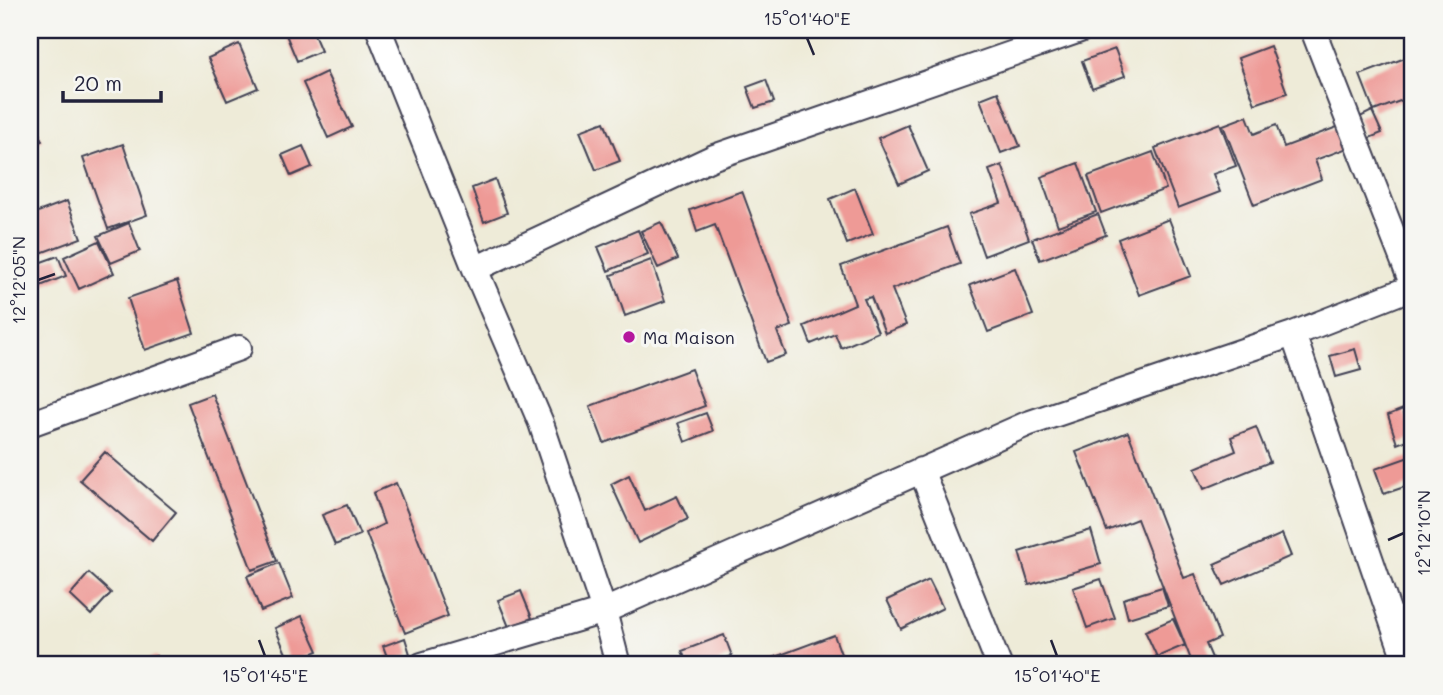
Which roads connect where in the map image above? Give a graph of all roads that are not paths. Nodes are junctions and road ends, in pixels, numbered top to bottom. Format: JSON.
{"nodes":[{"id":1,"x":379,"y":30,"type":"edge"},
{"id":2,"x":1080,"y":30,"type":"edge"},
{"id":3,"x":1313,"y":30,"type":"edge"},
{"id":4,"x":475,"y":269,"type":"junction"},
{"id":5,"x":1413,"y":287,"type":"edge"},
{"id":6,"x":1293,"y":334,"type":"junction"},
{"id":7,"x":239,"y":348,"type":"dead end"},
{"id":8,"x":30,"y":424,"type":"edge"},
{"id":9,"x":921,"y":470,"type":"junction"},
{"id":10,"x":604,"y":611,"type":"junction"},
{"id":11,"x":422,"y":665,"type":"edge"},
{"id":12,"x":618,"y":665,"type":"edge"},
{"id":13,"x":999,"y":665,"type":"edge"},
{"id":14,"x":1407,"y":665,"type":"edge"}],
"edges":[{"from":1,"to":4,"type":"street"},
{"from":2,"to":4,"type":"street"},
{"from":3,"to":5,"type":"street"},
{"from":4,"to":10,"type":"street"},
{"from":5,"to":6,"type":"street"},
{"from":6,"to":9,"type":"street"},
{"from":6,"to":14,"type":"street"},
{"from":7,"to":8,"type":"street"},
{"from":9,"to":10,"type":"street"},
{"from":9,"to":13,"type":"street"},
{"from":10,"to":11,"type":"street"},
{"from":10,"to":12,"type":"street"}]}
